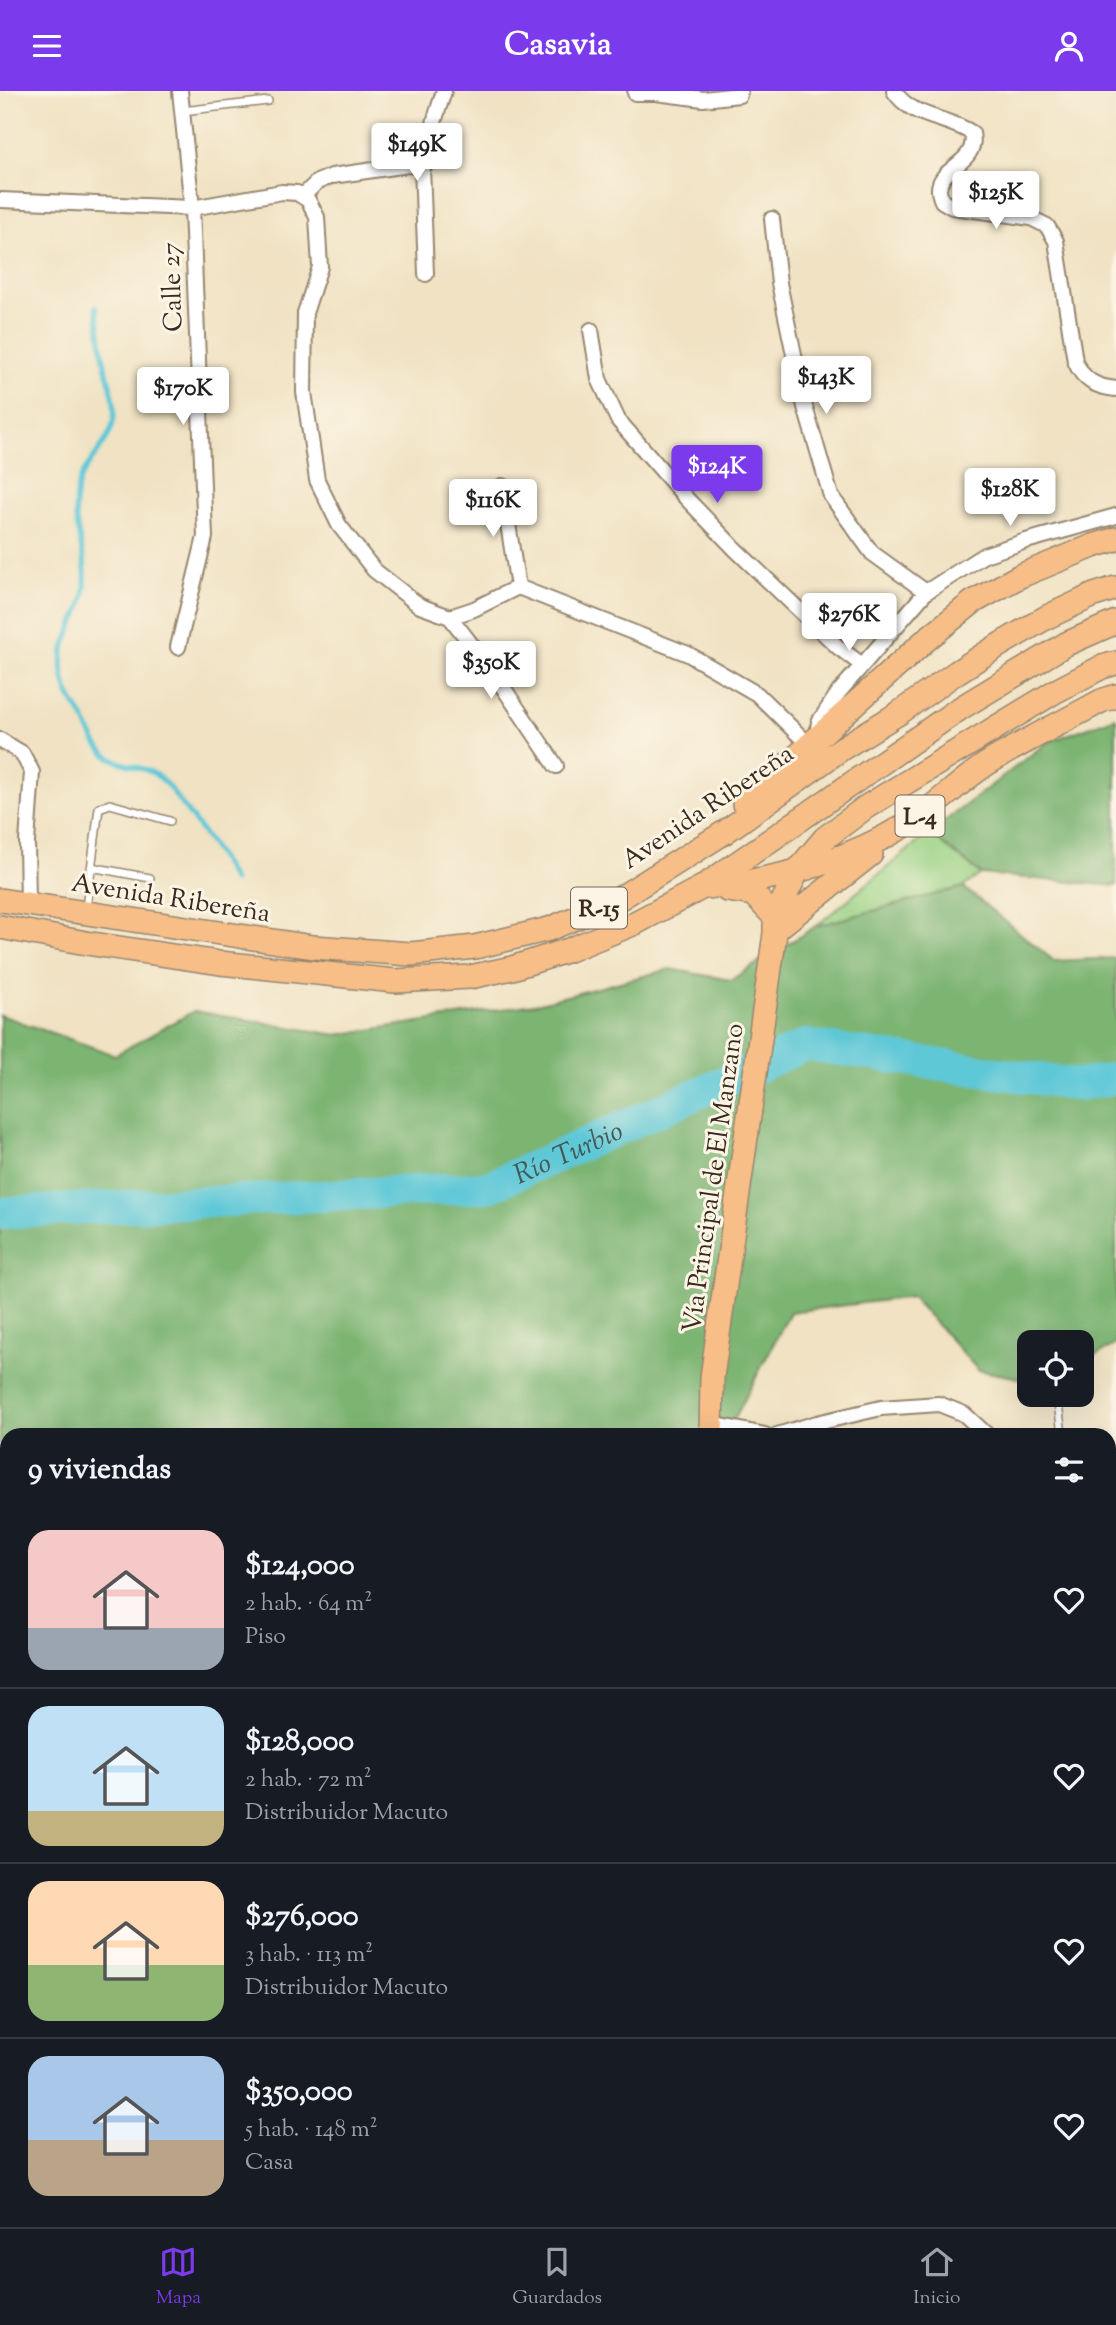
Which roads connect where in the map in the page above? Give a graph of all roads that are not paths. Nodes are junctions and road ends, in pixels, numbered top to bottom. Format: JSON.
{"nodes":[{"id":1,"x":180,"y":91,"type":"edge"},
{"id":2,"x":444,"y":91,"type":"edge"},
{"id":3,"x":740,"y":91,"type":"edge"},
{"id":4,"x":894,"y":91,"type":"edge"},
{"id":5,"x":635,"y":93,"type":"dead end"},
{"id":6,"x":268,"y":101,"type":"dead end"},
{"id":7,"x":182,"y":111,"type":"junction"},
{"id":8,"x":422,"y":166,"type":"junction"},
{"id":9,"x":303,"y":196,"type":"junction"},
{"id":10,"x":0,"y":200,"type":"edge"},
{"id":11,"x":192,"y":208,"type":"junction"},
{"id":12,"x":772,"y":219,"type":"dead end"},
{"id":13,"x":426,"y":274,"type":"dead end"},
{"id":14,"x":591,"y":330,"type":"dead end"},
{"id":15,"x":1116,"y":389,"type":"edge"},
{"id":16,"x":502,"y":486,"type":"dead end"},
{"id":17,"x":1116,"y":516,"type":"edge"},
{"id":18,"x":1093,"y":523,"type":"junction"},
{"id":19,"x":1116,"y":539,"type":"edge"},
{"id":20,"x":1056,"y":561,"type":"junction"},
{"id":21,"x":518,"y":587,"type":"junction"},
{"id":22,"x":1116,"y":588,"type":"edge"},
{"id":23,"x":926,"y":592,"type":"junction"},
{"id":24,"x":450,"y":617,"type":"junction"},
{"id":25,"x":1116,"y":622,"type":"edge"},
{"id":26,"x":178,"y":647,"type":"dead end"},
{"id":27,"x":1116,"y":663,"type":"edge"},
{"id":28,"x":862,"y":665,"type":"junction"},
{"id":29,"x":1116,"y":696,"type":"edge"},
{"id":30,"x":0,"y":740,"type":"edge"},
{"id":31,"x":813,"y":741,"type":"junction"},
{"id":32,"x":556,"y":766,"type":"dead end"},
{"id":33,"x":920,"y":815,"type":"junction"},
{"id":34,"x":170,"y":821,"type":"dead end"},
{"id":35,"x":702,"y":846,"type":"junction"},
{"id":36,"x":91,"y":867,"type":"junction"},
{"id":37,"x":797,"y":870,"type":"junction"},
{"id":38,"x":150,"y":878,"type":"dead end"},
{"id":39,"x":703,"y":887,"type":"junction"},
{"id":40,"x":0,"y":900,"type":"edge"},
{"id":41,"x":28,"y":904,"type":"junction"},
{"id":42,"x":85,"y":912,"type":"junction"},
{"id":43,"x":0,"y":927,"type":"edge"},
{"id":44,"x":775,"y":927,"type":"junction"},
{"id":45,"x":1059,"y":1407,"type":"edge"},
{"id":46,"x":712,"y":1428,"type":"edge"},
{"id":47,"x":801,"y":1428,"type":"edge"},
{"id":48,"x":979,"y":1428,"type":"edge"},
{"id":49,"x":1061,"y":1428,"type":"edge"}],
"edges":[{"from":1,"to":7,"type":"street","name":"Calle 27"},
{"from":2,"to":8,"type":"street"},
{"from":3,"to":5,"type":"street"},
{"from":4,"to":15,"type":"street"},
{"from":6,"to":7,"type":"lane"},
{"from":7,"to":11,"type":"street","name":"Calle 27"},
{"from":8,"to":9,"type":"street"},
{"from":8,"to":13,"type":"street"},
{"from":9,"to":11,"type":"street"},
{"from":9,"to":24,"type":"street"},
{"from":10,"to":11,"type":"street"},
{"from":11,"to":26,"type":"street","name":"Calle 27"},
{"from":12,"to":23,"type":"street"},
{"from":14,"to":28,"type":"street"},
{"from":16,"to":21,"type":"street"},
{"from":17,"to":18,"type":"street"},
{"from":18,"to":20,"type":"street"},
{"from":18,"to":23,"type":"street"},
{"from":19,"to":20,"type":"main road"},
{"from":20,"to":31,"type":"main road"},
{"from":21,"to":24,"type":"street"},
{"from":21,"to":31,"type":"street"},
{"from":22,"to":35,"type":"main road","name":"Avenida Ribereña","number":"R-15"},
{"from":23,"to":28,"type":"street"},
{"from":24,"to":32,"type":"street"},
{"from":25,"to":39,"type":"main road","number":"R-15"},
{"from":27,"to":37,"type":"main road","name":"Vía Principal de El Manzano"},
{"from":28,"to":31,"type":"street"},
{"from":29,"to":33,"type":"main road","number":"L-4"},
{"from":30,"to":41,"type":"street"},
{"from":31,"to":35,"type":"main road"},
{"from":33,"to":37,"type":"main road","number":"L-4"},
{"from":33,"to":44,"type":"main road"},
{"from":34,"to":36,"type":"lane"},
{"from":35,"to":42,"type":"main road","name":"Avenida Ribereña","number":"R-15"},
{"from":36,"to":38,"type":"lane"},
{"from":36,"to":42,"type":"lane"},
{"from":37,"to":39,"type":"main road","number":"L-4"},
{"from":37,"to":44,"type":"main road","name":"Vía Principal de El Manzano"},
{"from":39,"to":43,"type":"main road","number":"R-15"},
{"from":39,"to":44,"type":"main road"},
{"from":40,"to":41,"type":"main road","name":"Avenida Ribereña","number":"R-15"},
{"from":41,"to":42,"type":"main road","name":"Avenida Ribereña","number":"R-15"},
{"from":44,"to":46,"type":"main road","name":"Vía Principal de El Manzano"},
{"from":45,"to":49,"type":"lane"},
{"from":47,"to":48,"type":"street"}]}
